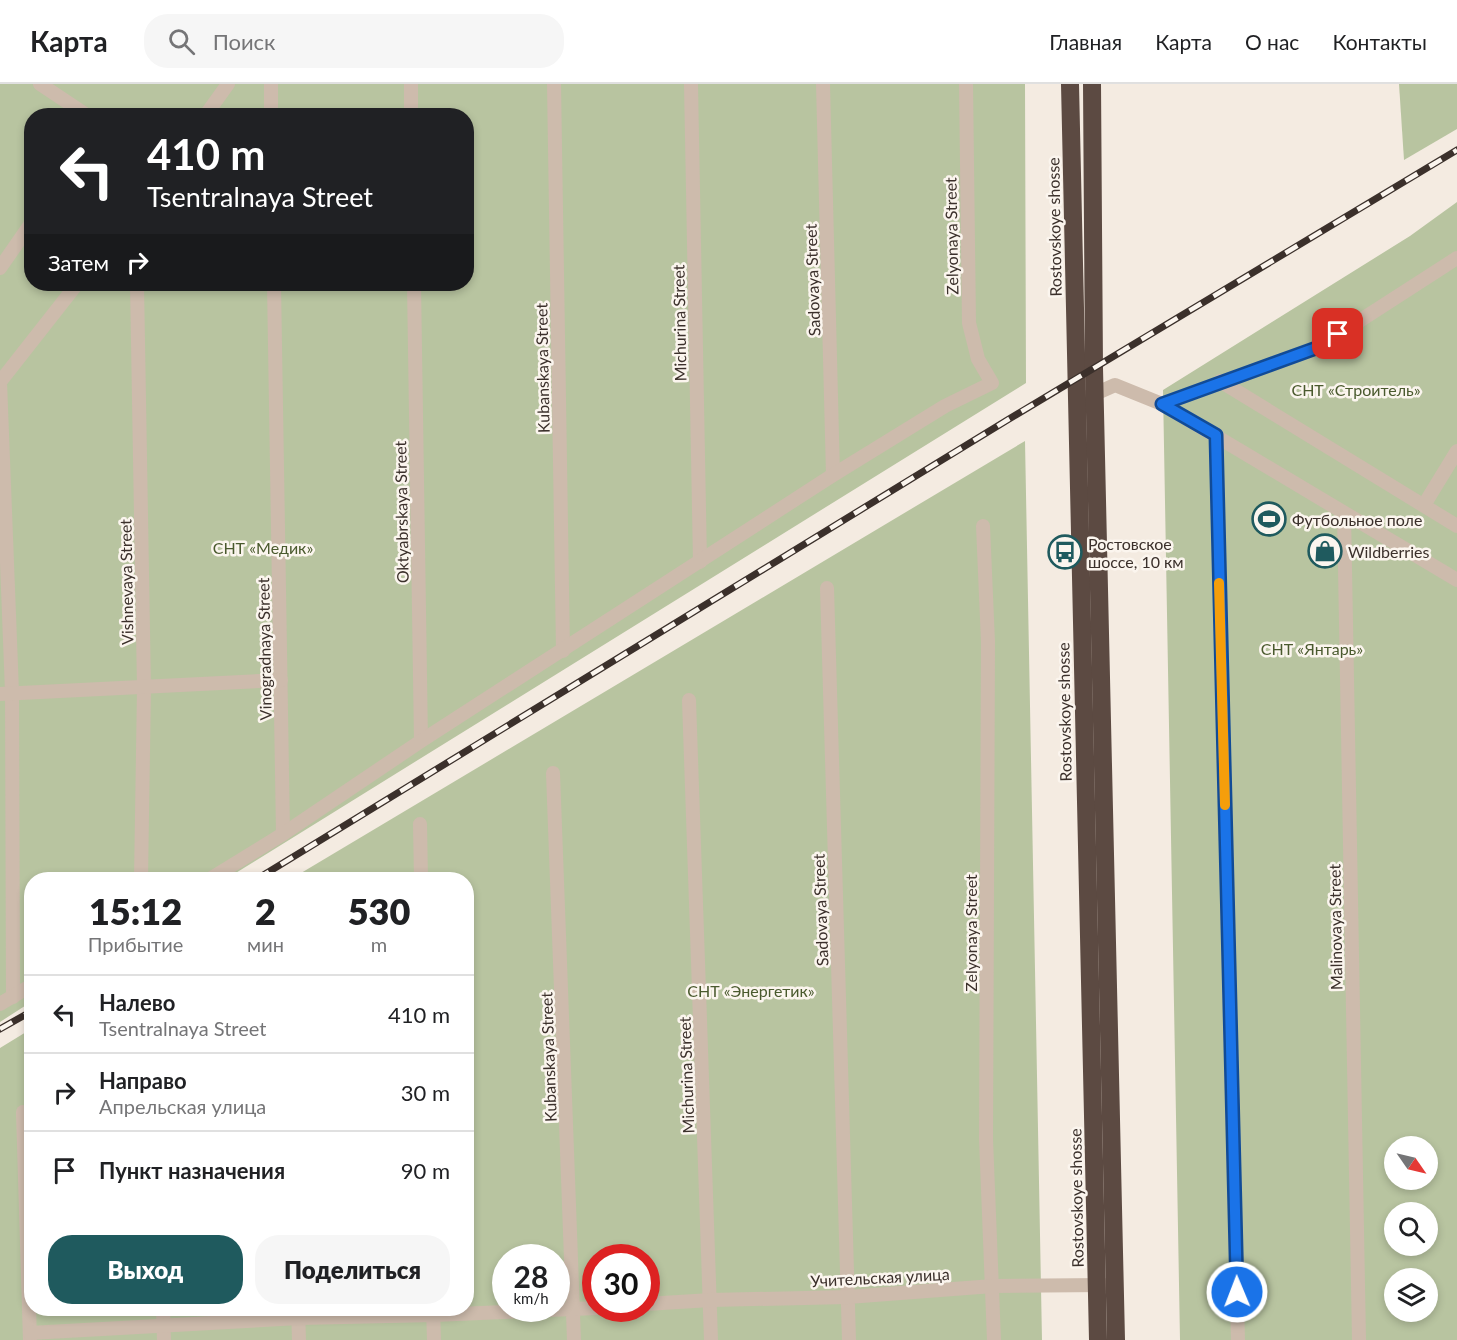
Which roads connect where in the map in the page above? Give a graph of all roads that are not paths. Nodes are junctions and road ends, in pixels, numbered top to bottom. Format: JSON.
{"nodes":[{"id":1,"x":40,"y":84,"type":"edge"},
{"id":2,"x":228,"y":84,"type":"edge"},
{"id":3,"x":271,"y":84,"type":"edge"},
{"id":4,"x":411,"y":84,"type":"edge"},
{"id":5,"x":554,"y":84,"type":"edge"},
{"id":6,"x":691,"y":84,"type":"edge"},
{"id":7,"x":823,"y":84,"type":"edge"},
{"id":8,"x":966,"y":84,"type":"edge"},
{"id":9,"x":1070,"y":84,"type":"edge"},
{"id":10,"x":1092,"y":84,"type":"edge"},
{"id":11,"x":76,"y":108,"type":"edge"},
{"id":12,"x":210,"y":108,"type":"edge"},
{"id":13,"x":271,"y":108,"type":"edge"},
{"id":14,"x":411,"y":108,"type":"edge"},
{"id":15,"x":24,"y":234,"type":"edge"},
{"id":16,"x":1457,"y":258,"type":"edge"},
{"id":17,"x":0,"y":268,"type":"edge"},
{"id":18,"x":72,"y":291,"type":"edge"},
{"id":19,"x":137,"y":291,"type":"edge"},
{"id":20,"x":274,"y":291,"type":"edge"},
{"id":21,"x":414,"y":291,"type":"edge"},
{"id":22,"x":1220,"y":381,"type":"junction"},
{"id":23,"x":0,"y":382,"type":"edge"},
{"id":24,"x":1094,"y":393,"type":"junction"},
{"id":25,"x":1077,"y":402,"type":"junction"},
{"id":26,"x":1162,"y":404,"type":"junction"},
{"id":27,"x":1216,"y":435,"type":"junction"},
{"id":28,"x":1457,"y":451,"type":"edge"},
{"id":29,"x":833,"y":475,"type":"junction"},
{"id":30,"x":1424,"y":505,"type":"junction"},
{"id":31,"x":1344,"y":513,"type":"junction"},
{"id":32,"x":983,"y":526,"type":"dead end"},
{"id":33,"x":1457,"y":526,"type":"edge"},
{"id":34,"x":700,"y":562,"type":"junction"},
{"id":35,"x":1457,"y":580,"type":"edge"},
{"id":36,"x":827,"y":588,"type":"dead end"},
{"id":37,"x":563,"y":651,"type":"junction"},
{"id":38,"x":281,"y":680,"type":"junction"},
{"id":39,"x":144,"y":688,"type":"junction"},
{"id":40,"x":6,"y":693,"type":"edge"},
{"id":41,"x":689,"y":700,"type":"dead end"},
{"id":42,"x":421,"y":741,"type":"junction"},
{"id":43,"x":553,"y":773,"type":"dead end"},
{"id":44,"x":420,"y":824,"type":"dead end"},
{"id":45,"x":283,"y":834,"type":"junction"},
{"id":46,"x":141,"y":872,"type":"edge"},
{"id":47,"x":221,"y":872,"type":"edge"},
{"id":48,"x":421,"y":872,"type":"edge"},
{"id":49,"x":24,"y":990,"type":"edge"},
{"id":50,"x":6,"y":1000,"type":"edge"},
{"id":51,"x":23,"y":1112,"type":"dead end"},
{"id":52,"x":24,"y":1144,"type":"edge"},
{"id":53,"x":1106,"y":1285,"type":"junction"},
{"id":54,"x":993,"y":1286,"type":"junction"},
{"id":55,"x":848,"y":1297,"type":"junction"},
{"id":56,"x":711,"y":1300,"type":"junction"},
{"id":57,"x":660,"y":1303,"type":"edge"},
{"id":58,"x":574,"y":1309,"type":"junction"},
{"id":59,"x":582,"y":1309,"type":"edge"},
{"id":60,"x":474,"y":1311,"type":"edge"},
{"id":61,"x":29,"y":1316,"type":"edge"},
{"id":62,"x":163,"y":1316,"type":"edge"},
{"id":63,"x":278,"y":1316,"type":"edge"},
{"id":64,"x":298,"y":1316,"type":"edge"},
{"id":65,"x":434,"y":1316,"type":"edge"},
{"id":66,"x":163,"y":1333,"type":"edge"},
{"id":67,"x":30,"y":1336,"type":"edge"},
{"id":68,"x":299,"y":1340,"type":"edge"},
{"id":69,"x":434,"y":1340,"type":"edge"},
{"id":70,"x":574,"y":1340,"type":"edge"},
{"id":71,"x":711,"y":1340,"type":"edge"},
{"id":72,"x":849,"y":1340,"type":"edge"},
{"id":73,"x":994,"y":1340,"type":"edge"},
{"id":74,"x":1098,"y":1340,"type":"edge"},
{"id":75,"x":1116,"y":1340,"type":"edge"},
{"id":76,"x":1238,"y":1340,"type":"edge"},
{"id":77,"x":1359,"y":1340,"type":"edge"}],
"edges":[{"from":1,"to":11,"type":"street"},
{"from":2,"to":12,"type":"street"},
{"from":3,"to":13,"type":"street"},
{"from":4,"to":14,"type":"street"},
{"from":5,"to":37,"type":"street","name":"Kubanskaya Street"},
{"from":6,"to":34,"type":"street","name":"Michurina Street"},
{"from":7,"to":29,"type":"street","name":"Sadovaya Street"},
{"from":8,"to":29,"type":"street","name":"Zelyonaya Street"},
{"from":9,"to":25,"type":"highway","name":"Rostovskoye shosse"},
{"from":10,"to":24,"type":"highway","name":"Rostovskoye shosse"},
{"from":15,"to":17,"type":"street"},
{"from":16,"to":22,"type":"street"},
{"from":18,"to":23,"type":"street"},
{"from":19,"to":39,"type":"street","name":"Vishnevaya Street"},
{"from":20,"to":38,"type":"street","name":"Vinogradnaya Street"},
{"from":21,"to":42,"type":"street","name":"Oktyabrskaya Street"},
{"from":22,"to":26,"type":"street"},
{"from":22,"to":30,"type":"street"},
{"from":23,"to":40,"type":"street"},
{"from":24,"to":25,"type":"street"},
{"from":24,"to":26,"type":"street"},
{"from":24,"to":53,"type":"highway","name":"Rostovskoye shosse"},
{"from":25,"to":53,"type":"highway","name":"Rostovskoye shosse"},
{"from":26,"to":27,"type":"street"},
{"from":27,"to":31,"type":"street"},
{"from":27,"to":76,"type":"street"},
{"from":28,"to":30,"type":"street"},
{"from":29,"to":34,"type":"street"},
{"from":30,"to":33,"type":"street"},
{"from":31,"to":35,"type":"street"},
{"from":31,"to":77,"type":"street","name":"Malinovaya Street"},
{"from":32,"to":54,"type":"street","name":"Zelyonaya Street"},
{"from":34,"to":37,"type":"street"},
{"from":36,"to":55,"type":"street","name":"Sadovaya Street"},
{"from":37,"to":42,"type":"street"},
{"from":38,"to":39,"type":"street"},
{"from":38,"to":45,"type":"street","name":"Vinogradnaya Street"},
{"from":39,"to":40,"type":"street"},
{"from":39,"to":46,"type":"street","name":"Vishnevaya Street"},
{"from":40,"to":50,"type":"street"},
{"from":41,"to":56,"type":"street","name":"Michurina Street"},
{"from":42,"to":45,"type":"street"},
{"from":43,"to":58,"type":"street","name":"Kubanskaya Street"},
{"from":44,"to":48,"type":"street"},
{"from":45,"to":47,"type":"street"},
{"from":49,"to":50,"type":"street"},
{"from":51,"to":52,"type":"street"},
{"from":53,"to":54,"type":"street","name":"Учительская улица"},
{"from":53,"to":74,"type":"highway","name":"Rostovskoye shosse"},
{"from":53,"to":75,"type":"highway","name":"Rostovskoye shosse"},
{"from":54,"to":55,"type":"street","name":"Учительская улица"},
{"from":54,"to":73,"type":"street","name":"Zelyonaya Street"},
{"from":55,"to":56,"type":"street","name":"Учительская улица"},
{"from":55,"to":72,"type":"street","name":"Sadovaya Street"},
{"from":56,"to":57,"type":"street","name":"Учительская улица"},
{"from":56,"to":71,"type":"street","name":"Michurina Street"},
{"from":58,"to":59,"type":"street"},
{"from":58,"to":60,"type":"street"},
{"from":58,"to":70,"type":"street","name":"Kubanskaya Street"},
{"from":61,"to":67,"type":"street"},
{"from":62,"to":66,"type":"street"},
{"from":63,"to":66,"type":"street"},
{"from":64,"to":68,"type":"street"},
{"from":65,"to":69,"type":"street"},
{"from":66,"to":67,"type":"street"}]}
